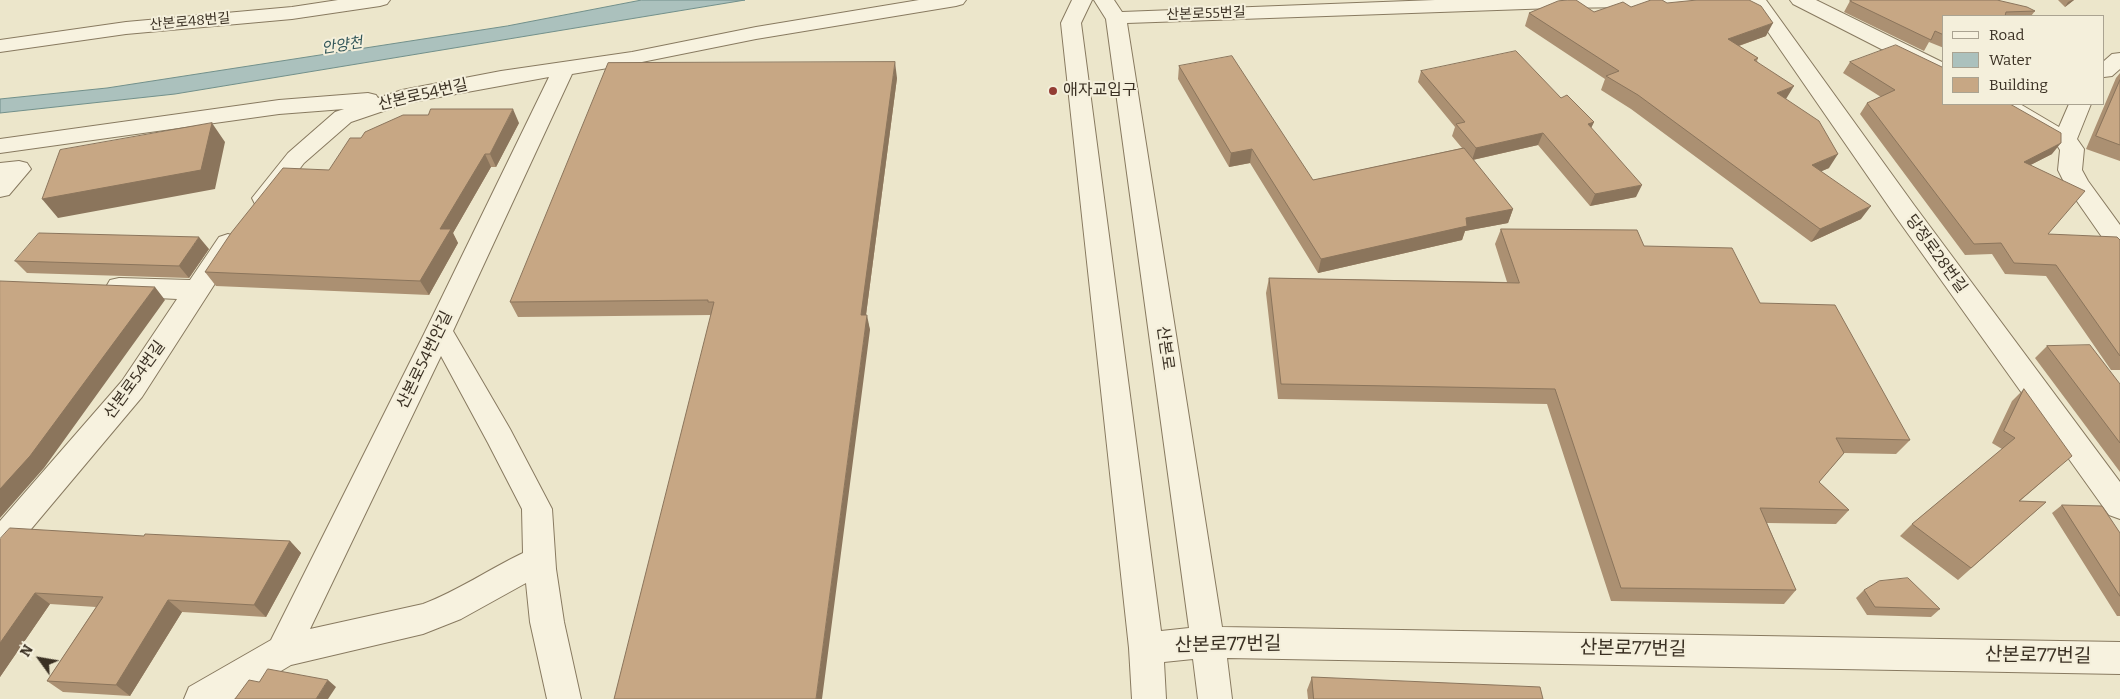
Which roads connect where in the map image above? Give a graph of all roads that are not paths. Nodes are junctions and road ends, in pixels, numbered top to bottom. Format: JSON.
{"nodes":[{"id":1,"x":200,"y":0,"type":"edge"},
{"id":2,"x":380,"y":0,"type":"edge"},
{"id":3,"x":956,"y":0,"type":"edge"},
{"id":4,"x":1082,"y":0,"type":"edge"},
{"id":5,"x":1716,"y":0,"type":"edge"},
{"id":6,"x":1756,"y":0,"type":"edge"},
{"id":7,"x":1800,"y":0,"type":"edge"},
{"id":8,"x":1110,"y":10,"type":"edge"},
{"id":9,"x":180,"y":22,"type":"junction"},
{"id":10,"x":0,"y":46,"type":"edge"},
{"id":11,"x":2105,"y":48,"type":"edge"},
{"id":12,"x":2120,"y":57,"type":"edge"},
{"id":13,"x":564,"y":68,"type":"junction"},
{"id":14,"x":2105,"y":70,"type":"edge"},
{"id":15,"x":1942,"y":71,"type":"edge"},
{"id":16,"x":402,"y":97,"type":"junction"},
{"id":17,"x":2006,"y":105,"type":"edge"},
{"id":18,"x":2080,"y":105,"type":"edge"},
{"id":19,"x":2066,"y":140,"type":"junction"},
{"id":20,"x":41,"y":141,"type":"junction"},
{"id":21,"x":0,"y":146,"type":"edge"},
{"id":22,"x":10,"y":170,"type":"edge"},
{"id":23,"x":0,"y":189,"type":"edge"},
{"id":24,"x":2120,"y":244,"type":"edge"},
{"id":25,"x":99,"y":286,"type":"edge"},
{"id":26,"x":198,"y":290,"type":"junction"},
{"id":27,"x":438,"y":334,"type":"junction"},
{"id":28,"x":2120,"y":506,"type":"edge"},
{"id":29,"x":0,"y":543,"type":"edge"},
{"id":30,"x":539,"y":561,"type":"junction"},
{"id":31,"x":1208,"y":642,"type":"junction"},
{"id":32,"x":1146,"y":648,"type":"junction"},
{"id":33,"x":283,"y":651,"type":"junction"},
{"id":34,"x":2120,"y":658,"type":"edge"},
{"id":35,"x":201,"y":699,"type":"edge"},
{"id":36,"x":564,"y":699,"type":"edge"},
{"id":37,"x":1149,"y":699,"type":"edge"},
{"id":38,"x":1215,"y":699,"type":"edge"}],
"edges":[{"from":1,"to":9,"type":"street"},
{"from":2,"to":9,"type":"street","name":"산본로48번길"},
{"from":3,"to":13,"type":"street","name":"산본로54번길"},
{"from":4,"to":32,"type":"street"},
{"from":5,"to":8,"type":"street","name":"산본로55번길"},
{"from":6,"to":28,"type":"street","name":"당정로28번길"},
{"from":7,"to":15,"type":"street"},
{"from":8,"to":31,"type":"street","name":"산본로"},
{"from":9,"to":10,"type":"street","name":"산본로48번길"},
{"from":11,"to":12,"type":"street"},
{"from":12,"to":14,"type":"street"},
{"from":13,"to":16,"type":"street","name":"산본로54번길"},
{"from":13,"to":27,"type":"street","name":"산본로54번안길"},
{"from":16,"to":20,"type":"street"},
{"from":16,"to":26,"type":"street","name":"산본로54번길"},
{"from":17,"to":19,"type":"street"},
{"from":18,"to":19,"type":"street"},
{"from":19,"to":24,"type":"street"},
{"from":20,"to":21,"type":"street"},
{"from":20,"to":22,"type":"street"},
{"from":22,"to":23,"type":"street"},
{"from":25,"to":26,"type":"street"},
{"from":26,"to":29,"type":"street","name":"산본로54번길"},
{"from":27,"to":30,"type":"street"},
{"from":27,"to":33,"type":"street","name":"산본로54번안길"},
{"from":30,"to":33,"type":"street"},
{"from":30,"to":36,"type":"street"},
{"from":31,"to":32,"type":"street","name":"산본로77번길"},
{"from":31,"to":34,"type":"street","name":"산본로77번길"},
{"from":31,"to":38,"type":"street","name":"산본로"},
{"from":32,"to":37,"type":"street"},
{"from":33,"to":35,"type":"street"}]}
